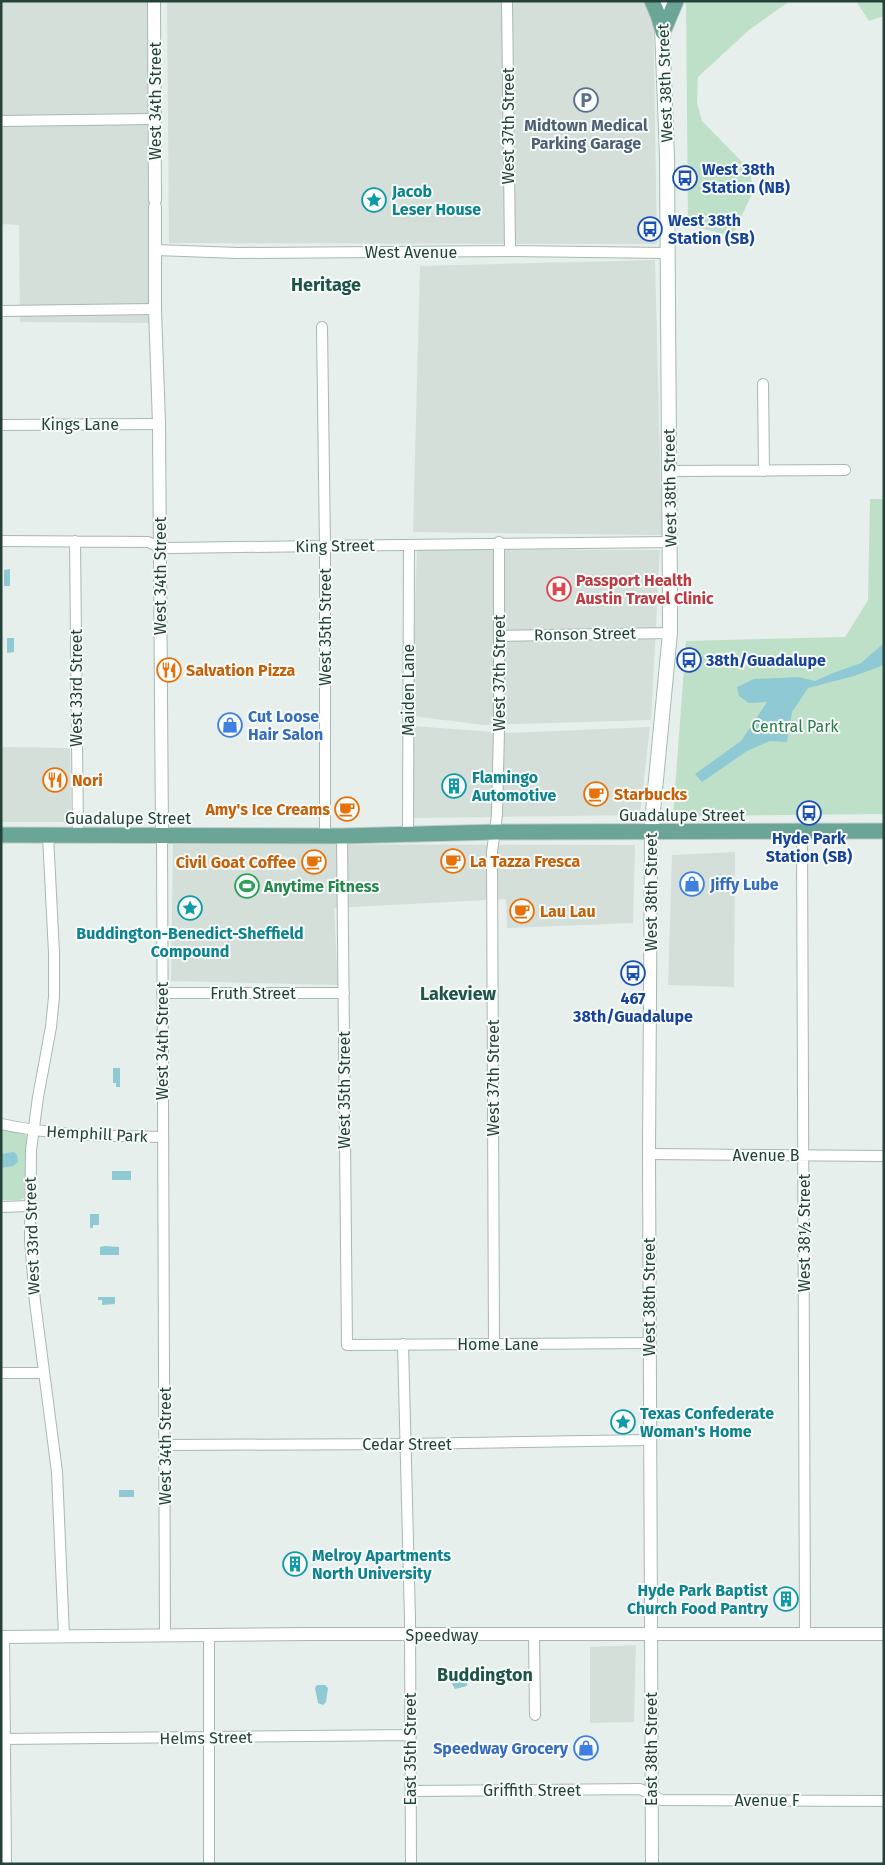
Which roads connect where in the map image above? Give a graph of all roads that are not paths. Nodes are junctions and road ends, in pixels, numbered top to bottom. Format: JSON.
{"nodes":[{"id":1,"x":154,"y":1,"type":"edge"},
{"id":2,"x":508,"y":1,"type":"edge"},
{"id":3,"x":652,"y":1,"type":"edge"},
{"id":4,"x":661,"y":1,"type":"edge"},
{"id":5,"x":676,"y":1,"type":"edge"},
{"id":6,"x":663,"y":32,"type":"junction"},
{"id":7,"x":154,"y":119,"type":"junction"},
{"id":8,"x":1,"y":121,"type":"edge"},
{"id":9,"x":156,"y":250,"type":"junction"},
{"id":10,"x":510,"y":251,"type":"junction"},
{"id":11,"x":667,"y":253,"type":"junction"},
{"id":12,"x":155,"y":309,"type":"junction"},
{"id":13,"x":1,"y":311,"type":"edge"},
{"id":14,"x":322,"y":328,"type":"dead end"},
{"id":15,"x":763,"y":384,"type":"dead end"},
{"id":16,"x":160,"y":424,"type":"junction"},
{"id":17,"x":1,"y":425,"type":"edge"},
{"id":18,"x":845,"y":470,"type":"dead end"},
{"id":19,"x":670,"y":471,"type":"junction"},
{"id":20,"x":764,"y":471,"type":"junction"},
{"id":21,"x":1,"y":541,"type":"edge"},
{"id":22,"x":75,"y":541,"type":"junction"},
{"id":23,"x":499,"y":542,"type":"junction"},
{"id":24,"x":671,"y":542,"type":"junction"},
{"id":25,"x":409,"y":545,"type":"junction"},
{"id":26,"x":160,"y":547,"type":"junction"},
{"id":27,"x":325,"y":547,"type":"junction"},
{"id":28,"x":670,"y":633,"type":"junction"},
{"id":29,"x":500,"y":636,"type":"junction"},
{"id":30,"x":802,"y":831,"type":"junction"},
{"id":31,"x":884,"y":831,"type":"edge"},
{"id":32,"x":496,"y":832,"type":"junction"},
{"id":33,"x":651,"y":832,"type":"junction"},
{"id":34,"x":408,"y":834,"type":"junction"},
{"id":35,"x":1,"y":835,"type":"edge"},
{"id":36,"x":48,"y":835,"type":"junction"},
{"id":37,"x":78,"y":835,"type":"junction"},
{"id":38,"x":162,"y":835,"type":"junction"},
{"id":39,"x":325,"y":836,"type":"junction"},
{"id":40,"x":342,"y":836,"type":"junction"},
{"id":41,"x":162,"y":993,"type":"junction"},
{"id":42,"x":344,"y":993,"type":"junction"},
{"id":43,"x":1,"y":1124,"type":"edge"},
{"id":44,"x":33,"y":1130,"type":"junction"},
{"id":45,"x":163,"y":1137,"type":"junction"},
{"id":46,"x":648,"y":1154,"type":"junction"},
{"id":47,"x":804,"y":1156,"type":"junction"},
{"id":48,"x":884,"y":1156,"type":"edge"},
{"id":49,"x":29,"y":1206,"type":"junction"},
{"id":50,"x":1,"y":1207,"type":"edge"},
{"id":51,"x":649,"y":1343,"type":"junction"},
{"id":52,"x":403,"y":1344,"type":"junction"},
{"id":53,"x":494,"y":1344,"type":"junction"},
{"id":54,"x":347,"y":1345,"type":"joint"},
{"id":55,"x":1,"y":1373,"type":"edge"},
{"id":56,"x":44,"y":1373,"type":"junction"},
{"id":57,"x":649,"y":1440,"type":"junction"},
{"id":58,"x":405,"y":1444,"type":"junction"},
{"id":59,"x":165,"y":1445,"type":"junction"},
{"id":60,"x":534,"y":1634,"type":"junction"},
{"id":61,"x":651,"y":1634,"type":"junction"},
{"id":62,"x":805,"y":1634,"type":"junction"},
{"id":63,"x":884,"y":1634,"type":"edge"},
{"id":64,"x":165,"y":1635,"type":"junction"},
{"id":65,"x":209,"y":1635,"type":"junction"},
{"id":66,"x":410,"y":1635,"type":"junction"},
{"id":67,"x":64,"y":1636,"type":"junction"},
{"id":68,"x":3,"y":1637,"type":"edge"},
{"id":69,"x":536,"y":1715,"type":"dead end"},
{"id":70,"x":411,"y":1736,"type":"junction"},
{"id":71,"x":209,"y":1738,"type":"junction"},
{"id":72,"x":3,"y":1739,"type":"edge"},
{"id":73,"x":411,"y":1791,"type":"junction"},
{"id":74,"x":652,"y":1795,"type":"junction"},
{"id":75,"x":884,"y":1801,"type":"edge"},
{"id":76,"x":6,"y":1864,"type":"edge"},
{"id":77,"x":210,"y":1864,"type":"edge"},
{"id":78,"x":411,"y":1864,"type":"edge"},
{"id":79,"x":652,"y":1864,"type":"edge"}],
"edges":[{"from":1,"to":7,"type":"street","name":"West 34th Street"},
{"from":2,"to":10,"type":"street","name":"West 37th Street"},
{"from":3,"to":6,"type":"main road"},
{"from":4,"to":6,"type":"main road","name":"West 38th Street"},
{"from":5,"to":6,"type":"main road"},
{"from":6,"to":11,"type":"main road","name":"West 38th Street"},
{"from":7,"to":8,"type":"street"},
{"from":7,"to":9,"type":"street","name":"West 34th Street"},
{"from":9,"to":10,"type":"street","name":"West Avenue"},
{"from":9,"to":12,"type":"street","name":"West 34th Street"},
{"from":10,"to":11,"type":"street","name":"West Avenue"},
{"from":11,"to":19,"type":"main road","name":"West 38th Street"},
{"from":12,"to":13,"type":"street"},
{"from":12,"to":16,"type":"street","name":"West 34th Street"},
{"from":14,"to":27,"type":"street","name":"West 35th Street"},
{"from":15,"to":20,"type":"street"},
{"from":16,"to":17,"type":"street","name":"Kings Lane"},
{"from":16,"to":26,"type":"street","name":"West 34th Street"},
{"from":18,"to":20,"type":"street"},
{"from":19,"to":20,"type":"street"},
{"from":19,"to":24,"type":"main road","name":"West 38th Street"},
{"from":21,"to":22,"type":"street","name":"King Street"},
{"from":22,"to":26,"type":"street","name":"King Street"},
{"from":22,"to":37,"type":"street","name":"West 33rd Street"},
{"from":23,"to":24,"type":"street","name":"King Street"},
{"from":23,"to":25,"type":"street","name":"King Street"},
{"from":23,"to":29,"type":"street","name":"West 37th Street"},
{"from":24,"to":28,"type":"main road","name":"West 38th Street"},
{"from":25,"to":27,"type":"street","name":"King Street"},
{"from":25,"to":34,"type":"street","name":"Maiden Lane"},
{"from":26,"to":27,"type":"street","name":"King Street"},
{"from":26,"to":38,"type":"street","name":"West 34th Street"},
{"from":27,"to":39,"type":"street","name":"West 35th Street"},
{"from":28,"to":29,"type":"street","name":"Ronson Street"},
{"from":28,"to":33,"type":"main road","name":"West 38th Street"},
{"from":29,"to":32,"type":"street","name":"West 37th Street"},
{"from":30,"to":31,"type":"main road","name":"Guadalupe Street"},
{"from":30,"to":33,"type":"main road","name":"Guadalupe Street"},
{"from":30,"to":47,"type":"street","name":"West 38½ Street"},
{"from":32,"to":33,"type":"main road","name":"Guadalupe Street"},
{"from":32,"to":34,"type":"main road","name":"Guadalupe Street"},
{"from":32,"to":53,"type":"street","name":"West 37th Street"},
{"from":33,"to":46,"type":"street","name":"West 38th Street"},
{"from":34,"to":40,"type":"main road","name":"Guadalupe Street"},
{"from":35,"to":36,"type":"main road","name":"Guadalupe Street"},
{"from":36,"to":37,"type":"main road","name":"Guadalupe Street"},
{"from":36,"to":44,"type":"street","name":"West 33rd Street"},
{"from":37,"to":38,"type":"main road","name":"Guadalupe Street"},
{"from":38,"to":39,"type":"main road","name":"Guadalupe Street"},
{"from":38,"to":41,"type":"street","name":"West 34th Street"},
{"from":39,"to":40,"type":"main road","name":"Guadalupe Street"},
{"from":40,"to":42,"type":"street","name":"West 35th Street"},
{"from":41,"to":42,"type":"street","name":"Fruth Street"},
{"from":41,"to":45,"type":"street","name":"West 34th Street"},
{"from":42,"to":54,"type":"street","name":"West 35th Street"},
{"from":43,"to":44,"type":"street","name":"Hemphill Park"},
{"from":44,"to":45,"type":"street","name":"Hemphill Park"},
{"from":44,"to":49,"type":"street","name":"West 33rd Street"},
{"from":45,"to":59,"type":"street","name":"West 34th Street"},
{"from":46,"to":47,"type":"street","name":"Avenue B"},
{"from":46,"to":51,"type":"street","name":"West 38th Street"},
{"from":47,"to":48,"type":"street","name":"Avenue B"},
{"from":47,"to":62,"type":"street","name":"West 38½ Street"},
{"from":49,"to":50,"type":"street"},
{"from":49,"to":56,"type":"street","name":"West 33rd Street"},
{"from":51,"to":53,"type":"street","name":"Home Lane"},
{"from":51,"to":57,"type":"street","name":"West 38th Street"},
{"from":52,"to":53,"type":"street","name":"Home Lane"},
{"from":52,"to":54,"type":"street","name":"Home Lane"},
{"from":52,"to":58,"type":"street"},
{"from":55,"to":56,"type":"street"},
{"from":56,"to":67,"type":"street","name":"West 33rd Street"},
{"from":57,"to":58,"type":"street","name":"Cedar Street"},
{"from":57,"to":61,"type":"street","name":"West 38th Street"},
{"from":58,"to":59,"type":"street","name":"Cedar Street"},
{"from":58,"to":66,"type":"street"},
{"from":59,"to":64,"type":"street","name":"West 34th Street"},
{"from":60,"to":61,"type":"street","name":"Speedway"},
{"from":60,"to":66,"type":"street","name":"Speedway"},
{"from":60,"to":69,"type":"street"},
{"from":61,"to":62,"type":"street","name":"Speedway"},
{"from":61,"to":74,"type":"street","name":"East 38th Street"},
{"from":62,"to":63,"type":"street","name":"Speedway"},
{"from":64,"to":65,"type":"street","name":"Speedway"},
{"from":64,"to":67,"type":"street","name":"Speedway"},
{"from":65,"to":66,"type":"street","name":"Speedway"},
{"from":65,"to":71,"type":"street"},
{"from":66,"to":70,"type":"street","name":"East 35th Street"},
{"from":67,"to":68,"type":"street","name":"Speedway"},
{"from":68,"to":72,"type":"street"},
{"from":70,"to":71,"type":"street","name":"Helms Street"},
{"from":70,"to":73,"type":"street","name":"East 35th Street"},
{"from":71,"to":72,"type":"street","name":"Helms Street"},
{"from":71,"to":77,"type":"street"},
{"from":72,"to":76,"type":"street"},
{"from":73,"to":74,"type":"street","name":"Griffith Street"},
{"from":73,"to":78,"type":"street","name":"East 35th Street"},
{"from":74,"to":75,"type":"street","name":"Avenue F"},
{"from":74,"to":79,"type":"street","name":"East 38th Street"}]}
